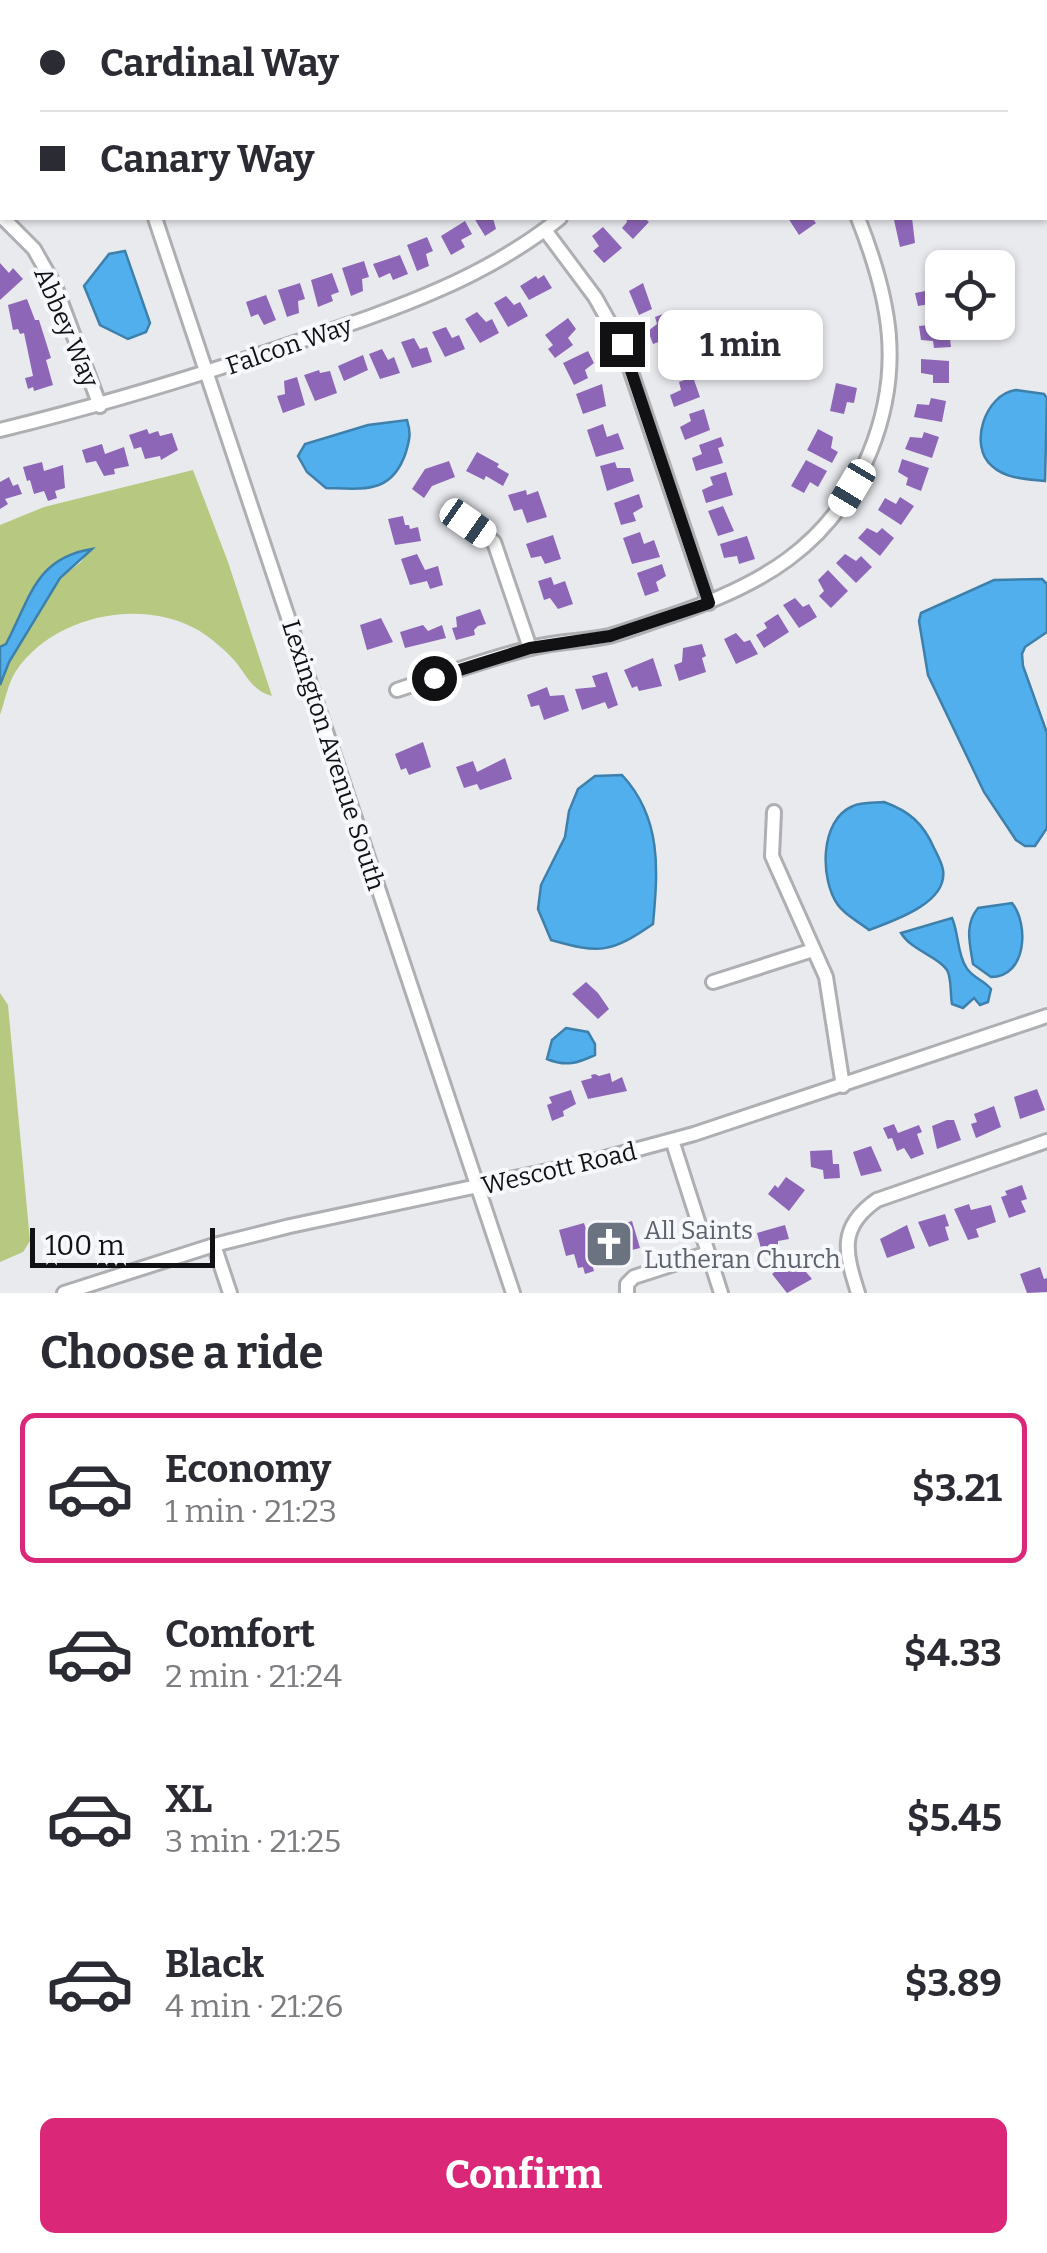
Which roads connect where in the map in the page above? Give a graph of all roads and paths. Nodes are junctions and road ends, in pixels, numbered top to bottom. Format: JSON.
{"nodes":[{"id":1,"x":4,"y":220,"type":"edge"},
{"id":2,"x":156,"y":220,"type":"edge"},
{"id":3,"x":558,"y":220,"type":"edge"},
{"id":4,"x":859,"y":220,"type":"edge"},
{"id":5,"x":545,"y":230,"type":"junction"},
{"id":6,"x":206,"y":372,"type":"junction"},
{"id":7,"x":100,"y":406,"type":"junction"},
{"id":8,"x":0,"y":430,"type":"edge"},
{"id":9,"x":468,"y":523,"type":"dead end"},
{"id":10,"x":709,"y":603,"type":"junction"},
{"id":11,"x":530,"y":648,"type":"junction"},
{"id":12,"x":396,"y":690,"type":"dead end"},
{"id":13,"x":774,"y":812,"type":"dead end"},
{"id":14,"x":813,"y":950,"type":"junction"},
{"id":15,"x":714,"y":982,"type":"dead end"},
{"id":16,"x":1047,"y":1016,"type":"edge"},
{"id":17,"x":843,"y":1086,"type":"junction"},
{"id":18,"x":672,"y":1140,"type":"junction"},
{"id":19,"x":1047,"y":1140,"type":"edge"},
{"id":20,"x":478,"y":1187,"type":"junction"},
{"id":21,"x":214,"y":1246,"type":"junction"},
{"id":22,"x":708,"y":1253,"type":"junction"},
{"id":23,"x":64,"y":1293,"type":"edge"},
{"id":24,"x":230,"y":1293,"type":"edge"},
{"id":25,"x":513,"y":1293,"type":"edge"},
{"id":26,"x":627,"y":1293,"type":"edge"},
{"id":27,"x":721,"y":1293,"type":"edge"},
{"id":28,"x":858,"y":1293,"type":"edge"}],
"edges":[{"from":1,"to":7,"type":"street","name":"Abbey Way"},
{"from":2,"to":6,"type":"street","name":"Lexington Avenue South"},
{"from":3,"to":5,"type":"street","name":"Falcon Way"},
{"from":4,"to":10,"type":"street"},
{"from":5,"to":6,"type":"street","name":"Falcon Way"},
{"from":5,"to":10,"type":"street"},
{"from":6,"to":7,"type":"street","name":"Falcon Way"},
{"from":6,"to":20,"type":"street","name":"Lexington Avenue South"},
{"from":7,"to":8,"type":"street","name":"Falcon Way"},
{"from":9,"to":11,"type":"street"},
{"from":10,"to":11,"type":"street"},
{"from":11,"to":12,"type":"street"},
{"from":13,"to":14,"type":"street"},
{"from":14,"to":15,"type":"street"},
{"from":14,"to":17,"type":"street"},
{"from":16,"to":17,"type":"street","name":"Wescott Road"},
{"from":17,"to":18,"type":"street","name":"Wescott Road"},
{"from":18,"to":20,"type":"street","name":"Wescott Road"},
{"from":18,"to":22,"type":"street"},
{"from":19,"to":28,"type":"street"},
{"from":20,"to":21,"type":"street","name":"Wescott Road"},
{"from":20,"to":25,"type":"street","name":"Lexington Avenue South"},
{"from":21,"to":23,"type":"street","name":"Wescott Road"},
{"from":21,"to":24,"type":"street"},
{"from":22,"to":26,"type":"street"},
{"from":22,"to":27,"type":"street"}]}
